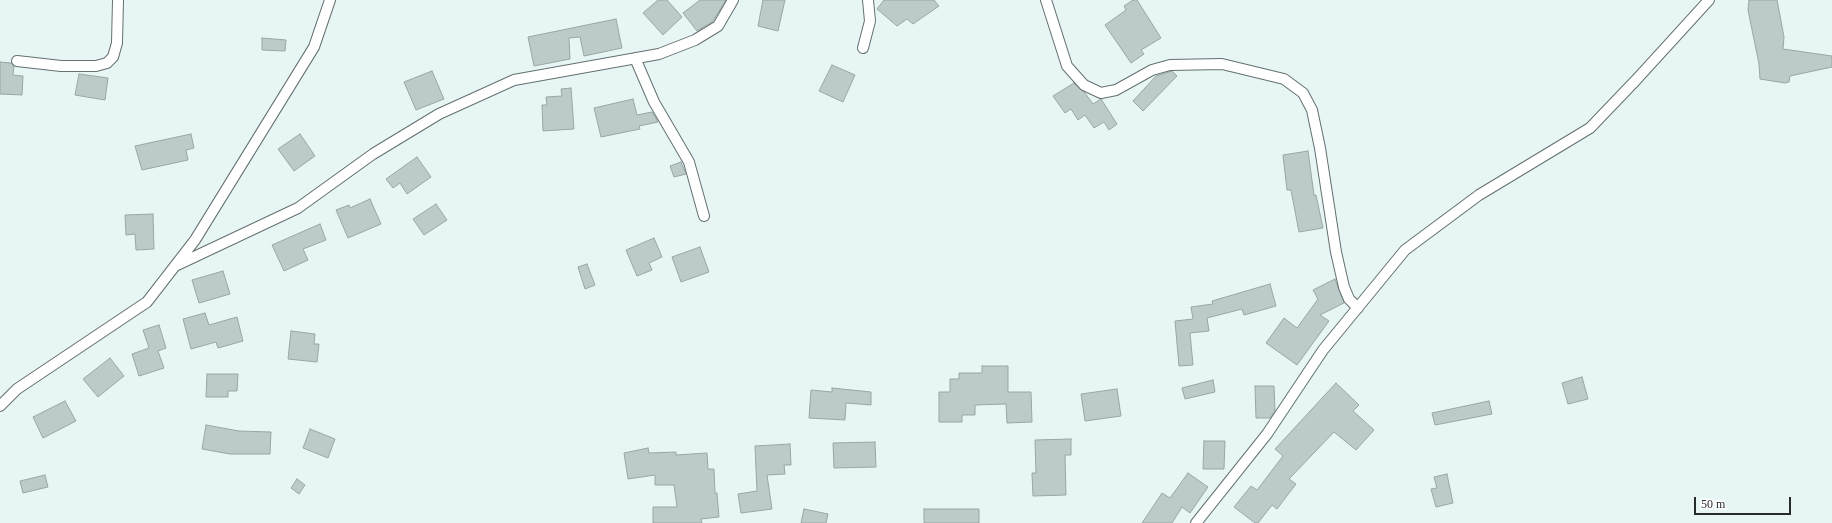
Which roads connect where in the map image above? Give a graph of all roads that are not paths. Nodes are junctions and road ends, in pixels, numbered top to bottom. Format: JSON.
{"nodes":[{"id":1,"x":118,"y":0,"type":"edge"},
{"id":2,"x":330,"y":0,"type":"edge"},
{"id":3,"x":733,"y":0,"type":"edge"},
{"id":4,"x":868,"y":0,"type":"edge"},
{"id":5,"x":1046,"y":0,"type":"edge"},
{"id":6,"x":1709,"y":0,"type":"edge"},
{"id":7,"x":863,"y":48,"type":"dead end"},
{"id":8,"x":635,"y":58,"type":"junction"},
{"id":9,"x":17,"y":61,"type":"dead end"},
{"id":10,"x":704,"y":216,"type":"dead end"},
{"id":11,"x":175,"y":266,"type":"junction"},
{"id":12,"x":1358,"y":308,"type":"junction"},
{"id":13,"x":0,"y":406,"type":"edge"},
{"id":14,"x":1196,"y":523,"type":"edge"}],
"edges":[{"from":1,"to":9,"type":"street"},
{"from":2,"to":11,"type":"street"},
{"from":3,"to":8,"type":"street"},
{"from":4,"to":7,"type":"street"},
{"from":5,"to":12,"type":"street"},
{"from":6,"to":12,"type":"street"},
{"from":8,"to":10,"type":"street"},
{"from":8,"to":11,"type":"street"},
{"from":11,"to":13,"type":"street"},
{"from":12,"to":14,"type":"street"}]}
